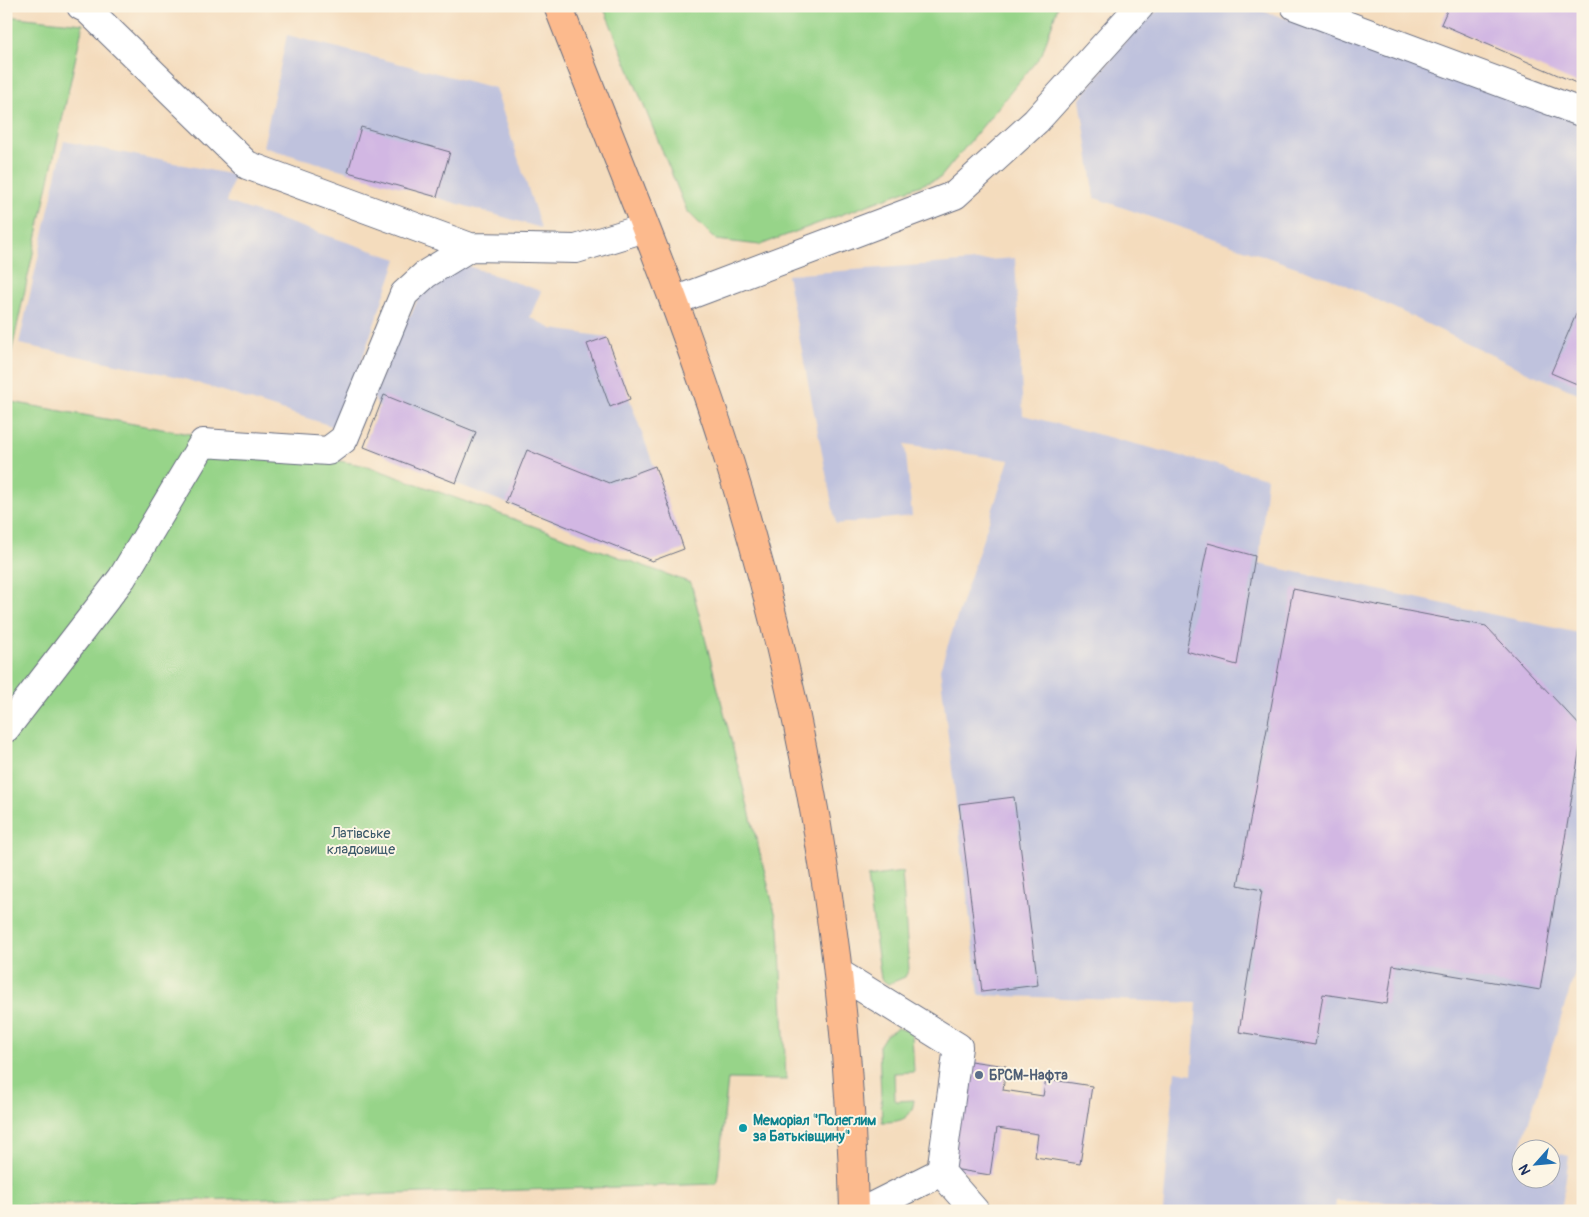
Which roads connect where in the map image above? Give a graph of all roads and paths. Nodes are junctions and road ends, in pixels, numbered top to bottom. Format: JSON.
{"nodes":[{"id":1,"x":81,"y":6,"type":"edge"},
{"id":2,"x":558,"y":6,"type":"edge"},
{"id":3,"x":1140,"y":6,"type":"edge"},
{"id":4,"x":1295,"y":6,"type":"edge"},
{"id":5,"x":1583,"y":113,"type":"edge"},
{"id":6,"x":644,"y":228,"type":"junction"},
{"id":7,"x":470,"y":247,"type":"junction"},
{"id":8,"x":674,"y":301,"type":"junction"},
{"id":9,"x":6,"y":728,"type":"edge"},
{"id":10,"x":840,"y":974,"type":"junction"},
{"id":11,"x":941,"y":1172,"type":"junction"},
{"id":12,"x":854,"y":1211,"type":"edge"},
{"id":13,"x":863,"y":1211,"type":"edge"},
{"id":14,"x":975,"y":1211,"type":"edge"}],
"edges":[{"from":1,"to":7,"type":"street"},
{"from":2,"to":6,"type":"highway"},
{"from":3,"to":8,"type":"street"},
{"from":4,"to":5,"type":"street"},
{"from":6,"to":7,"type":"street"},
{"from":6,"to":8,"type":"highway"},
{"from":7,"to":9,"type":"street"},
{"from":8,"to":10,"type":"highway"},
{"from":10,"to":11,"type":"street"},
{"from":10,"to":12,"type":"highway"},
{"from":11,"to":13,"type":"street"},
{"from":11,"to":14,"type":"street"}]}
